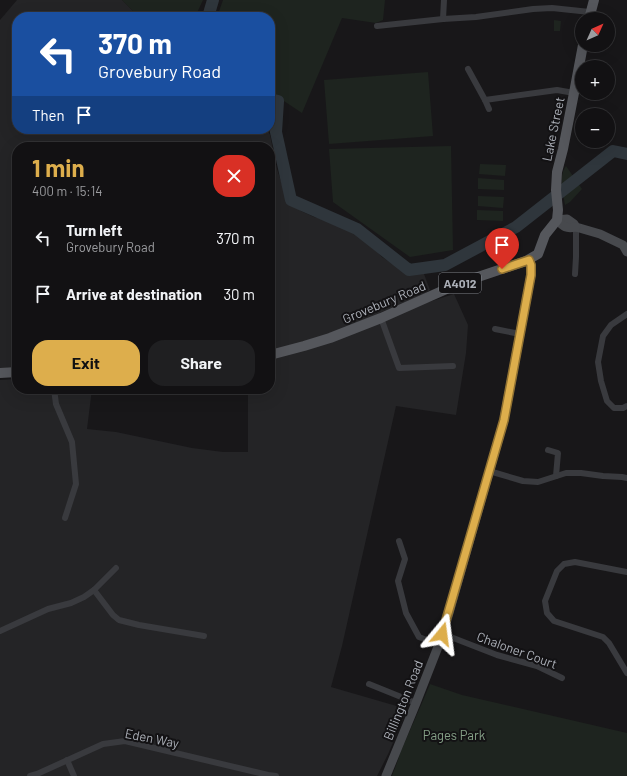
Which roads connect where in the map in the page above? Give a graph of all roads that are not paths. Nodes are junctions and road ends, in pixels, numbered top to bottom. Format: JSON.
{"nodes":[{"id":1,"x":444,"y":0,"type":"edge"},
{"id":2,"x":594,"y":0,"type":"edge"},
{"id":3,"x":591,"y":12,"type":"edge"},
{"id":4,"x":575,"y":13,"type":"edge"},
{"id":5,"x":443,"y":19,"type":"junction"},
{"id":6,"x":377,"y":26,"type":"dead end"},
{"id":7,"x":581,"y":52,"type":"edge"},
{"id":8,"x":468,"y":69,"type":"dead end"},
{"id":9,"x":574,"y":93,"type":"junction"},
{"id":10,"x":485,"y":100,"type":"junction"},
{"id":11,"x":489,"y":109,"type":"dead end"},
{"id":12,"x":557,"y":215,"type":"junction"},
{"id":13,"x":576,"y":227,"type":"junction"},
{"id":14,"x":626,"y":246,"type":"edge"},
{"id":15,"x":529,"y":260,"type":"junction"},
{"id":16,"x":575,"y":274,"type":"dead end"},
{"id":17,"x":627,"y":314,"type":"edge"},
{"id":18,"x":382,"y":318,"type":"junction"},
{"id":19,"x":495,"y":329,"type":"dead end"},
{"id":20,"x":520,"y":334,"type":"junction"},
{"id":21,"x":275,"y":354,"type":"edge"},
{"id":22,"x":453,"y":366,"type":"dead end"},
{"id":23,"x":12,"y":372,"type":"edge"},
{"id":24,"x":0,"y":373,"type":"edge"},
{"id":25,"x":55,"y":394,"type":"edge"},
{"id":26,"x":627,"y":406,"type":"edge"},
{"id":27,"x":548,"y":450,"type":"dead end"},
{"id":28,"x":489,"y":471,"type":"junction"},
{"id":29,"x":556,"y":476,"type":"junction"},
{"id":30,"x":627,"y":478,"type":"edge"},
{"id":31,"x":66,"y":518,"type":"dead end"},
{"id":32,"x":399,"y":541,"type":"dead end"},
{"id":33,"x":116,"y":568,"type":"dead end"},
{"id":34,"x":627,"y":572,"type":"edge"},
{"id":35,"x":94,"y":590,"type":"junction"},
{"id":36,"x":0,"y":632,"type":"edge"},
{"id":37,"x":442,"y":634,"type":"junction"},
{"id":38,"x":204,"y":636,"type":"dead end"},
{"id":39,"x":439,"y":645,"type":"junction"},
{"id":40,"x":627,"y":673,"type":"edge"},
{"id":41,"x":562,"y":678,"type":"dead end"},
{"id":42,"x":369,"y":684,"type":"dead end"},
{"id":43,"x":416,"y":703,"type":"junction"},
{"id":44,"x":67,"y":760,"type":"junction"},
{"id":45,"x":30,"y":776,"type":"edge"},
{"id":46,"x":74,"y":776,"type":"edge"},
{"id":47,"x":276,"y":776,"type":"edge"},
{"id":48,"x":386,"y":776,"type":"edge"}],
"edges":[{"from":1,"to":5,"type":"street"},
{"from":2,"to":3,"type":"main road"},
{"from":4,"to":5,"type":"street"},
{"from":5,"to":6,"type":"street"},
{"from":7,"to":9,"type":"main road","name":"Lake Street"},
{"from":8,"to":10,"type":"street"},
{"from":9,"to":10,"type":"street"},
{"from":9,"to":12,"type":"main road","name":"Lake Street"},
{"from":10,"to":11,"type":"street"},
{"from":12,"to":13,"type":"street"},
{"from":12,"to":15,"type":"main road"},
{"from":13,"to":14,"type":"street"},
{"from":13,"to":16,"type":"street"},
{"from":15,"to":18,"type":"main road","name":"Grovebury Road","number":"A4012"},
{"from":15,"to":20,"type":"street","name":"Billington Road"},
{"from":17,"to":26,"type":"street"},
{"from":18,"to":21,"type":"main road","name":"Grovebury Road","number":"A4012"},
{"from":18,"to":22,"type":"street"},
{"from":19,"to":20,"type":"street"},
{"from":20,"to":28,"type":"street","name":"Billington Road"},
{"from":23,"to":24,"type":"main road"},
{"from":25,"to":31,"type":"street"},
{"from":27,"to":29,"type":"street"},
{"from":28,"to":29,"type":"street"},
{"from":28,"to":37,"type":"street","name":"Billington Road"},
{"from":29,"to":30,"type":"street"},
{"from":32,"to":39,"type":"street"},
{"from":33,"to":35,"type":"street"},
{"from":34,"to":40,"type":"street"},
{"from":35,"to":36,"type":"street"},
{"from":35,"to":38,"type":"street"},
{"from":37,"to":39,"type":"street","name":"Billington Road"},
{"from":37,"to":41,"type":"street","name":"Chaloner Court"},
{"from":39,"to":43,"type":"street","name":"Billington Road"},
{"from":42,"to":43,"type":"street"},
{"from":43,"to":48,"type":"street","name":"Billington Road"},
{"from":44,"to":45,"type":"street","name":"Eden Way"},
{"from":44,"to":46,"type":"street"},
{"from":44,"to":47,"type":"street","name":"Eden Way"}]}
